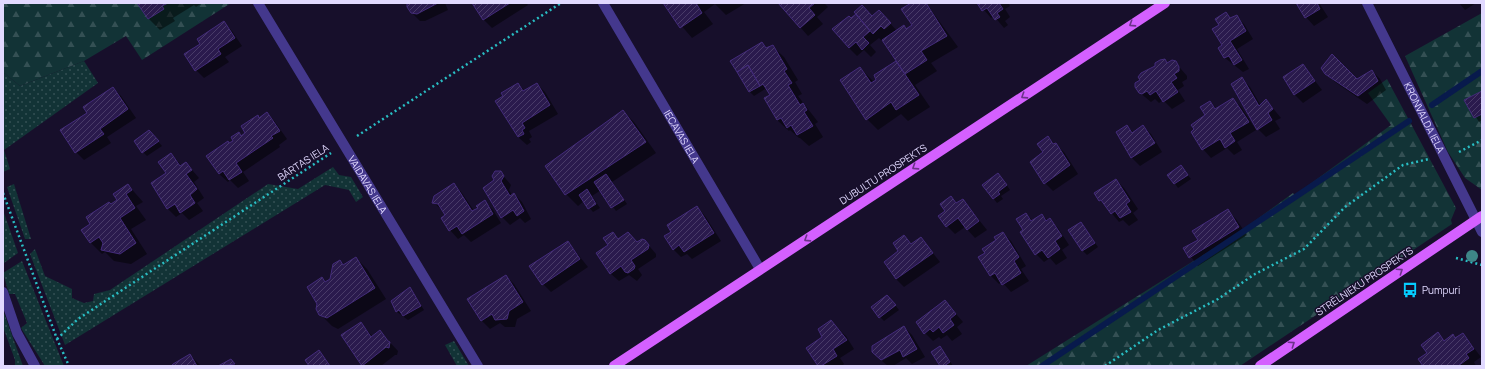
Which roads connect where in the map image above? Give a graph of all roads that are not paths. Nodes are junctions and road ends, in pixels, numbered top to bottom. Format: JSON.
{"nodes":[{"id":1,"x":258,"y":3,"type":"edge"},
{"id":2,"x":603,"y":3,"type":"edge"},
{"id":3,"x":1165,"y":3,"type":"edge"},
{"id":4,"x":1367,"y":3,"type":"edge"},
{"id":5,"x":1479,"y":218,"type":"edge"},
{"id":6,"x":1482,"y":232,"type":"edge"},
{"id":7,"x":760,"y":269,"type":"junction"},
{"id":8,"x":3,"y":292,"type":"edge"},
{"id":9,"x":36,"y":366,"type":"edge"},
{"id":10,"x":478,"y":366,"type":"edge"},
{"id":11,"x":614,"y":366,"type":"edge"},
{"id":12,"x":1260,"y":366,"type":"edge"}],
"edges":[{"from":1,"to":10,"type":"street","name":"VAIDAVAS IELA"},
{"from":2,"to":7,"type":"street","name":"IECAVAS IELA"},
{"from":3,"to":7,"type":"main road","name":"DUBULTU PROSPEKTS","one_way":true},
{"from":4,"to":5,"type":"street","name":"KRONVALDA IELA"},
{"from":5,"to":6,"type":"street","name":"KRONVALDA IELA"},
{"from":12,"to":5,"type":"main road","name":"STRĒLNIEKU PROSPEKTS","one_way":true},
{"from":7,"to":11,"type":"main road","name":"DUBULTU PROSPEKTS"},
{"from":8,"to":9,"type":"street"}]}
